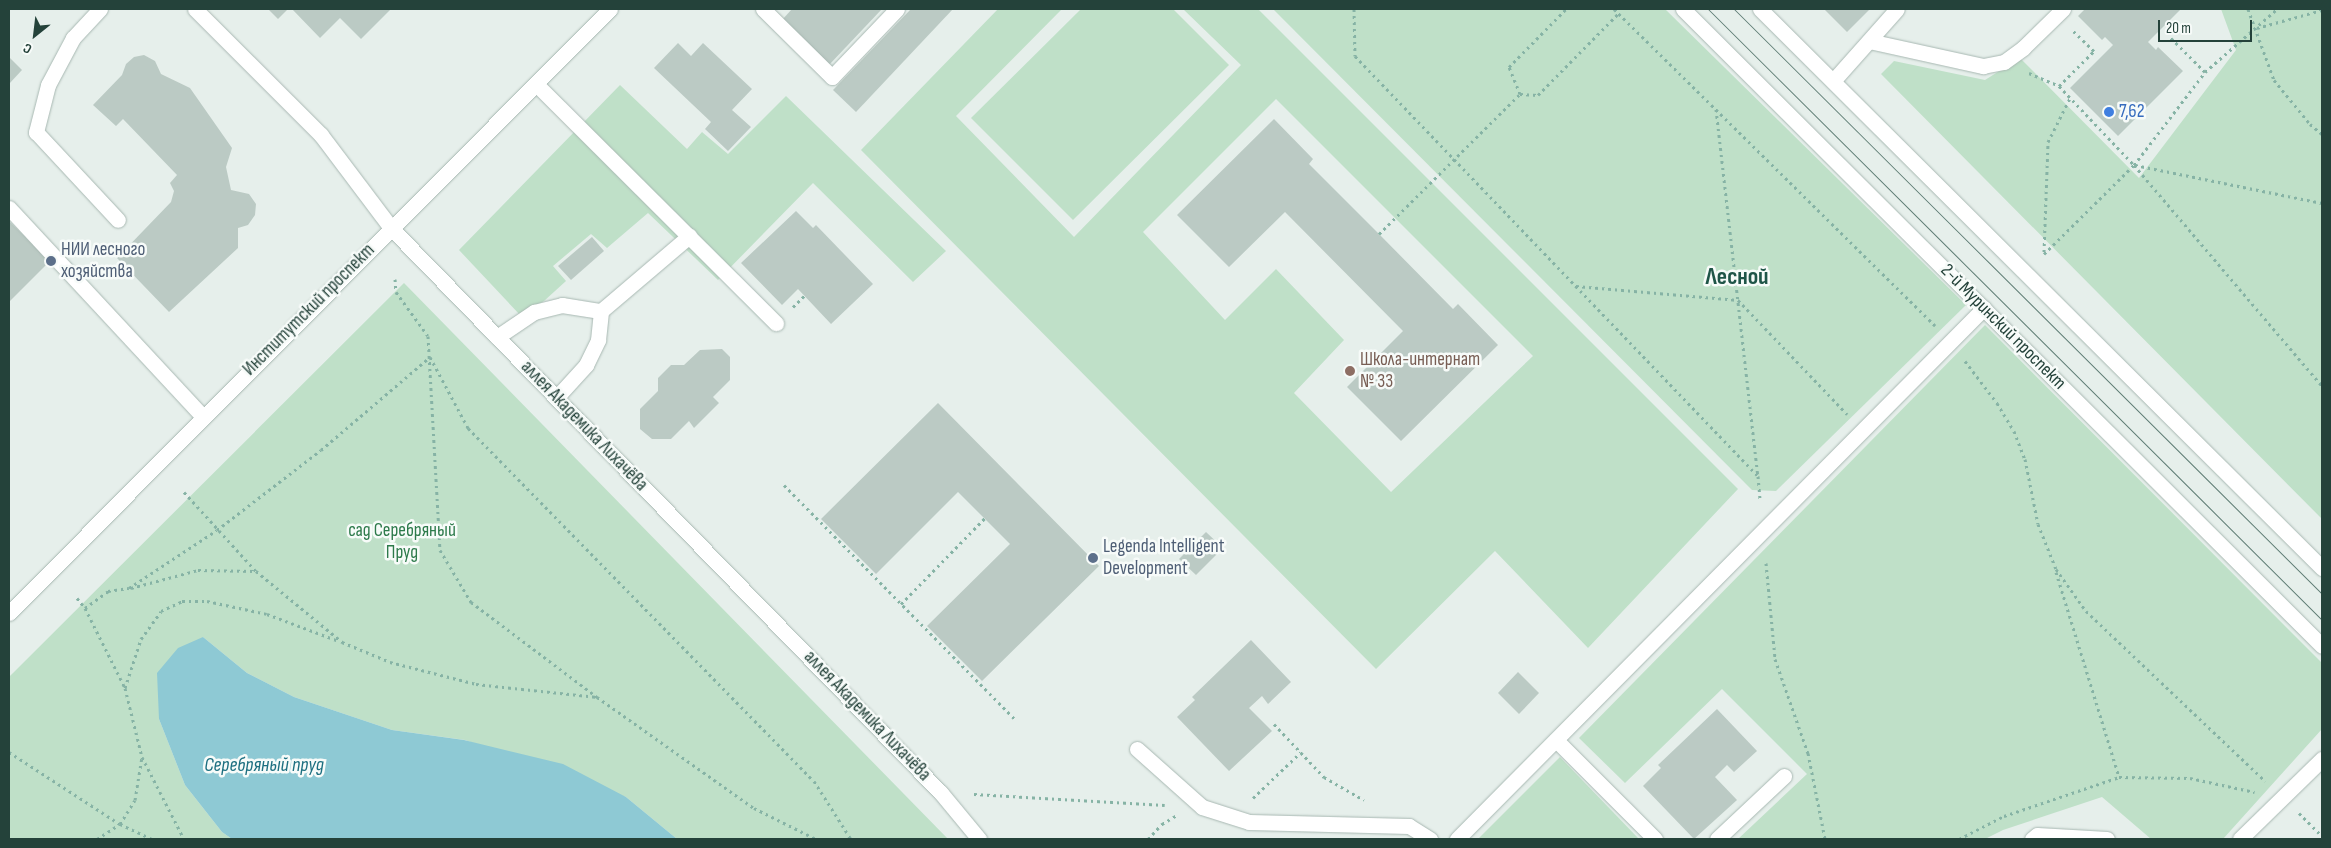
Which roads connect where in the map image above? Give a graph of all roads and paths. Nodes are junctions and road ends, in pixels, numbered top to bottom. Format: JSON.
{"nodes":[{"id":1,"x":100,"y":9,"type":"edge"},
{"id":2,"x":195,"y":9,"type":"edge"},
{"id":3,"x":610,"y":9,"type":"edge"},
{"id":4,"x":897,"y":9,"type":"edge"},
{"id":5,"x":1354,"y":9,"type":"edge"},
{"id":6,"x":1566,"y":9,"type":"edge"},
{"id":7,"x":1614,"y":9,"type":"edge"},
{"id":8,"x":1683,"y":9,"type":"edge"},
{"id":9,"x":1760,"y":9,"type":"edge"},
{"id":10,"x":1897,"y":9,"type":"edge"},
{"id":11,"x":2248,"y":9,"type":"edge"},
{"id":12,"x":2277,"y":9,"type":"edge"},
{"id":13,"x":2322,"y":10,"type":"edge"},
{"id":14,"x":769,"y":11,"type":"edge"},
{"id":15,"x":2060,"y":12,"type":"edge"},
{"id":16,"x":1618,"y":14,"type":"junction"},
{"id":17,"x":2257,"y":28,"type":"junction"},
{"id":18,"x":2168,"y":35,"type":"dead end"},
{"id":19,"x":1870,"y":41,"type":"junction"},
{"id":20,"x":2004,"y":62,"type":"junction"},
{"id":21,"x":2205,"y":72,"type":"junction"},
{"id":22,"x":1833,"y":81,"type":"junction"},
{"id":23,"x":536,"y":84,"type":"junction"},
{"id":24,"x":2059,"y":86,"type":"junction"},
{"id":25,"x":1520,"y":94,"type":"junction"},
{"id":26,"x":2070,"y":98,"type":"junction"},
{"id":27,"x":1716,"y":109,"type":"junction"},
{"id":28,"x":2322,"y":134,"type":"edge"},
{"id":29,"x":1455,"y":158,"type":"junction"},
{"id":30,"x":2134,"y":165,"type":"junction"},
{"id":31,"x":2322,"y":203,"type":"edge"},
{"id":32,"x":9,"y":208,"type":"edge"},
{"id":33,"x":118,"y":220,"type":"dead end"},
{"id":34,"x":390,"y":228,"type":"junction"},
{"id":35,"x":1379,"y":234,"type":"dead end"},
{"id":36,"x":689,"y":236,"type":"junction"},
{"id":37,"x":395,"y":279,"type":"dead end"},
{"id":38,"x":1576,"y":286,"type":"junction"},
{"id":39,"x":804,"y":296,"type":"dead end"},
{"id":40,"x":1738,"y":300,"type":"junction"},
{"id":41,"x":796,"y":303,"type":"dead end"},
{"id":42,"x":1984,"y":308,"type":"junction"},
{"id":43,"x":601,"y":311,"type":"junction"},
{"id":44,"x":776,"y":323,"type":"dead end"},
{"id":45,"x":497,"y":337,"type":"junction"},
{"id":46,"x":1950,"y":342,"type":"junction"},
{"id":47,"x":430,"y":357,"type":"junction"},
{"id":48,"x":2322,"y":386,"type":"edge"},
{"id":49,"x":556,"y":398,"type":"junction"},
{"id":50,"x":203,"y":417,"type":"junction"},
{"id":51,"x":1863,"y":431,"type":"junction"},
{"id":52,"x":1758,"y":476,"type":"junction"},
{"id":53,"x":784,"y":485,"type":"dead end"},
{"id":54,"x":184,"y":492,"type":"dead end"},
{"id":55,"x":984,"y":518,"type":"dead end"},
{"id":56,"x":217,"y":530,"type":"junction"},
{"id":57,"x":1762,"y":534,"type":"junction"},
{"id":58,"x":2322,"y":568,"type":"edge"},
{"id":59,"x":2056,"y":569,"type":"junction"},
{"id":60,"x":256,"y":571,"type":"junction"},
{"id":61,"x":129,"y":588,"type":"junction"},
{"id":62,"x":76,"y":598,"type":"dead end"},
{"id":63,"x":901,"y":604,"type":"junction"},
{"id":64,"x":85,"y":608,"type":"junction"},
{"id":65,"x":9,"y":613,"type":"edge"},
{"id":66,"x":342,"y":642,"type":"junction"},
{"id":67,"x":2322,"y":646,"type":"edge"},
{"id":68,"x":124,"y":688,"type":"junction"},
{"id":69,"x":597,"y":697,"type":"junction"},
{"id":70,"x":1015,"y":719,"type":"dead end"},
{"id":71,"x":1274,"y":724,"type":"dead end"},
{"id":72,"x":1556,"y":740,"type":"junction"},
{"id":73,"x":1137,"y":749,"type":"dead end"},
{"id":74,"x":9,"y":752,"type":"edge"},
{"id":75,"x":1301,"y":752,"type":"junction"},
{"id":76,"x":142,"y":757,"type":"junction"},
{"id":77,"x":2322,"y":759,"type":"edge"},
{"id":78,"x":1784,"y":776,"type":"dead end"},
{"id":79,"x":2119,"y":777,"type":"junction"},
{"id":80,"x":941,"y":793,"type":"junction"},
{"id":81,"x":2283,"y":798,"type":"junction"},
{"id":82,"x":1366,"y":802,"type":"dead end"},
{"id":83,"x":1202,"y":808,"type":"junction"},
{"id":84,"x":1233,"y":817,"type":"junction"},
{"id":85,"x":120,"y":824,"type":"junction"},
{"id":86,"x":2322,"y":836,"type":"edge"},
{"id":87,"x":97,"y":839,"type":"edge"},
{"id":88,"x":152,"y":839,"type":"edge"},
{"id":89,"x":184,"y":839,"type":"edge"},
{"id":90,"x":816,"y":839,"type":"edge"},
{"id":91,"x":851,"y":839,"type":"edge"},
{"id":92,"x":979,"y":839,"type":"edge"},
{"id":93,"x":1148,"y":839,"type":"edge"},
{"id":94,"x":1430,"y":839,"type":"edge"},
{"id":95,"x":1457,"y":839,"type":"edge"},
{"id":96,"x":1655,"y":839,"type":"edge"},
{"id":97,"x":1717,"y":839,"type":"edge"},
{"id":98,"x":1825,"y":839,"type":"edge"},
{"id":99,"x":1959,"y":839,"type":"edge"},
{"id":100,"x":2032,"y":839,"type":"edge"},
{"id":101,"x":2107,"y":839,"type":"edge"},
{"id":102,"x":2240,"y":839,"type":"edge"}],
"edges":[{"from":1,"to":33,"type":"street"},
{"from":2,"to":34,"type":"street","name":"аллея Академика Лихачёва"},
{"from":3,"to":23,"type":"street","name":"Институтский проспект"},
{"from":4,"to":14,"type":"street"},
{"from":5,"to":29,"type":"path"},
{"from":6,"to":25,"type":"path"},
{"from":7,"to":16,"type":"path"},
{"from":8,"to":42,"type":"street","name":"2-й Муринский проспект"},
{"from":9,"to":22,"type":"street"},
{"from":10,"to":19,"type":"street"},
{"from":11,"to":17,"type":"path"},
{"from":12,"to":17,"type":"path"},
{"from":13,"to":17,"type":"path"},
{"from":15,"to":20,"type":"street"},
{"from":15,"to":24,"type":"path"},
{"from":16,"to":25,"type":"path"},
{"from":16,"to":27,"type":"path"},
{"from":17,"to":21,"type":"path"},
{"from":17,"to":28,"type":"path"},
{"from":18,"to":21,"type":"path"},
{"from":19,"to":20,"type":"street"},
{"from":19,"to":22,"type":"street"},
{"from":20,"to":24,"type":"path"},
{"from":21,"to":30,"type":"path"},
{"from":22,"to":58,"type":"street"},
{"from":23,"to":34,"type":"street","name":"Институтский проспект"},
{"from":23,"to":36,"type":"street"},
{"from":24,"to":26,"type":"path"},
{"from":25,"to":29,"type":"path"},
{"from":26,"to":30,"type":"path"},
{"from":26,"to":30,"type":"path"},
{"from":27,"to":40,"type":"path"},
{"from":27,"to":46,"type":"path"},
{"from":29,"to":35,"type":"path"},
{"from":29,"to":38,"type":"path"},
{"from":30,"to":31,"type":"path"},
{"from":30,"to":48,"type":"path"},
{"from":32,"to":50,"type":"street"},
{"from":34,"to":45,"type":"street","name":"аллея Академика Лихачёва"},
{"from":34,"to":50,"type":"street","name":"Институтский проспект"},
{"from":36,"to":43,"type":"street"},
{"from":36,"to":44,"type":"street"},
{"from":37,"to":47,"type":"path"},
{"from":38,"to":40,"type":"path"},
{"from":38,"to":52,"type":"path"},
{"from":39,"to":41,"type":"path"},
{"from":40,"to":51,"type":"path"},
{"from":40,"to":52,"type":"path"},
{"from":42,"to":46,"type":"street"},
{"from":42,"to":67,"type":"street","name":"2-й Муринский проспект"},
{"from":43,"to":45,"type":"street"},
{"from":43,"to":49,"type":"street"},
{"from":45,"to":49,"type":"street","name":"аллея Академика Лихачёва"},
{"from":46,"to":51,"type":"street"},
{"from":46,"to":59,"type":"path"},
{"from":47,"to":56,"type":"path"},
{"from":47,"to":69,"type":"path"},
{"from":47,"to":91,"type":"path"},
{"from":49,"to":80,"type":"street","name":"аллея Академика Лихачёва"},
{"from":50,"to":65,"type":"street","name":"Институтский проспект"},
{"from":51,"to":57,"type":"street"},
{"from":52,"to":57,"type":"path"},
{"from":53,"to":63,"type":"path"},
{"from":54,"to":56,"type":"path"},
{"from":55,"to":63,"type":"path"},
{"from":56,"to":60,"type":"path"},
{"from":56,"to":61,"type":"path"},
{"from":57,"to":72,"type":"street"},
{"from":57,"to":98,"type":"path"},
{"from":59,"to":79,"type":"path"},
{"from":59,"to":81,"type":"path"},
{"from":60,"to":61,"type":"path"},
{"from":60,"to":66,"type":"path"},
{"from":61,"to":64,"type":"path"},
{"from":62,"to":64,"type":"path"},
{"from":63,"to":70,"type":"path"},
{"from":64,"to":68,"type":"path"},
{"from":66,"to":68,"type":"path"},
{"from":66,"to":69,"type":"path"},
{"from":68,"to":76,"type":"path"},
{"from":69,"to":90,"type":"path"},
{"from":71,"to":75,"type":"path"},
{"from":72,"to":95,"type":"street"},
{"from":72,"to":96,"type":"street"},
{"from":73,"to":83,"type":"street"},
{"from":74,"to":85,"type":"path"},
{"from":75,"to":82,"type":"path"},
{"from":75,"to":84,"type":"path"},
{"from":76,"to":85,"type":"path"},
{"from":76,"to":89,"type":"path"},
{"from":77,"to":81,"type":"street"},
{"from":78,"to":97,"type":"street"},
{"from":79,"to":81,"type":"path"},
{"from":79,"to":99,"type":"path"},
{"from":80,"to":83,"type":"path"},
{"from":80,"to":92,"type":"street","name":"аллея Академика Лихачёва"},
{"from":81,"to":86,"type":"path"},
{"from":81,"to":102,"type":"street"},
{"from":83,"to":84,"type":"street"},
{"from":83,"to":93,"type":"path"},
{"from":84,"to":94,"type":"street"},
{"from":85,"to":87,"type":"path"},
{"from":85,"to":88,"type":"path"},
{"from":100,"to":101,"type":"street"}]}
